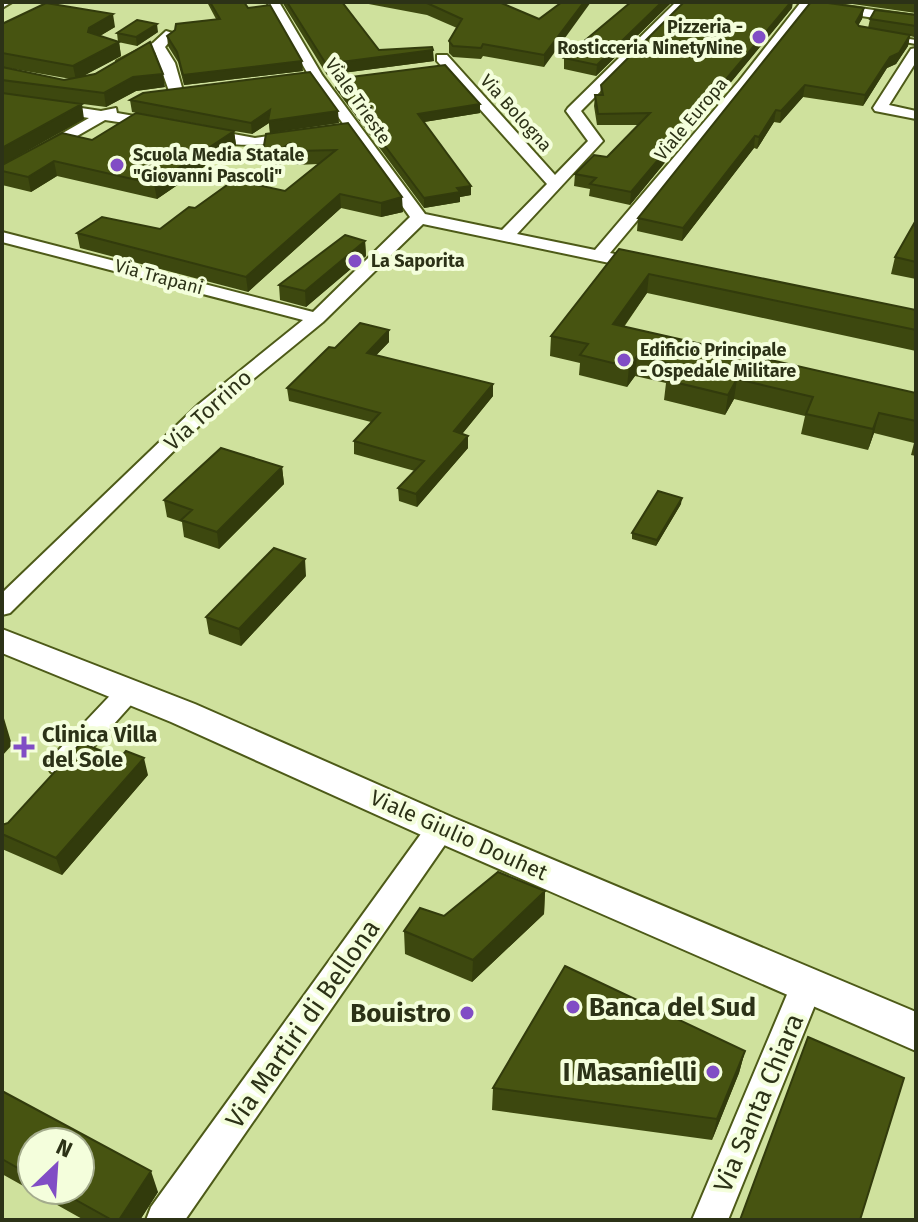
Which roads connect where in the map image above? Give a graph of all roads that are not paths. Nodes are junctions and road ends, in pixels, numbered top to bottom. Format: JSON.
{"nodes":[{"id":1,"x":273,"y":2,"type":"edge"},
{"id":2,"x":683,"y":2,"type":"edge"},
{"id":3,"x":800,"y":3,"type":"edge"},
{"id":4,"x":916,"y":20,"type":"edge"},
{"id":5,"x":170,"y":34,"type":"edge"},
{"id":6,"x":890,"y":38,"type":"edge"},
{"id":7,"x":916,"y":42,"type":"edge"},
{"id":8,"x":158,"y":46,"type":"junction"},
{"id":9,"x":112,"y":47,"type":"edge"},
{"id":10,"x":916,"y":52,"type":"edge"},
{"id":11,"x":137,"y":53,"type":"junction"},
{"id":12,"x":442,"y":64,"type":"edge"},
{"id":13,"x":111,"y":69,"type":"edge"},
{"id":14,"x":191,"y":90,"type":"edge"},
{"id":15,"x":2,"y":100,"type":"edge"},
{"id":16,"x":128,"y":101,"type":"edge"},
{"id":17,"x":106,"y":114,"type":"junction"},
{"id":18,"x":916,"y":115,"type":"edge"},
{"id":19,"x":355,"y":128,"type":"junction"},
{"id":20,"x":2,"y":174,"type":"edge"},
{"id":21,"x":555,"y":184,"type":"junction"},
{"id":22,"x":419,"y":218,"type":"junction"},
{"id":23,"x":506,"y":236,"type":"junction"},
{"id":24,"x":2,"y":237,"type":"edge"},
{"id":25,"x":599,"y":256,"type":"junction"},
{"id":26,"x":660,"y":268,"type":"edge"},
{"id":27,"x":317,"y":318,"type":"junction"},
{"id":28,"x":2,"y":607,"type":"edge"},
{"id":29,"x":2,"y":640,"type":"edge"},
{"id":30,"x":130,"y":690,"type":"junction"},
{"id":31,"x":45,"y":784,"type":"edge"},
{"id":32,"x":441,"y":828,"type":"junction"},
{"id":33,"x":807,"y":985,"type":"junction"},
{"id":34,"x":916,"y":1032,"type":"edge"},
{"id":35,"x":164,"y":1220,"type":"edge"},
{"id":36,"x":710,"y":1220,"type":"edge"}],
"edges":[{"from":1,"to":19,"type":"street","name":"Viale Trieste"},
{"from":2,"to":21,"type":"street"},
{"from":3,"to":4,"type":"street"},
{"from":3,"to":25,"type":"street","name":"Viale Europa"},
{"from":5,"to":8,"type":"street"},
{"from":6,"to":7,"type":"lane"},
{"from":8,"to":11,"type":"street"},
{"from":8,"to":14,"type":"street"},
{"from":9,"to":11,"type":"street"},
{"from":10,"to":18,"type":"street"},
{"from":11,"to":13,"type":"street"},
{"from":12,"to":21,"type":"street","name":"Via Bologna"},
{"from":15,"to":17,"type":"street"},
{"from":16,"to":17,"type":"street"},
{"from":17,"to":19,"type":"street"},
{"from":17,"to":20,"type":"street"},
{"from":19,"to":22,"type":"street","name":"Viale Trieste"},
{"from":21,"to":23,"type":"street"},
{"from":22,"to":23,"type":"street"},
{"from":22,"to":27,"type":"street","name":"Via Torrino"},
{"from":23,"to":25,"type":"street"},
{"from":24,"to":27,"type":"street","name":"Via Trapani"},
{"from":25,"to":26,"type":"street"},
{"from":27,"to":28,"type":"street","name":"Via Torrino"},
{"from":29,"to":30,"type":"main road","name":"Viale Giulio Douhet"},
{"from":30,"to":31,"type":"street"},
{"from":30,"to":32,"type":"main road","name":"Viale Giulio Douhet"},
{"from":32,"to":33,"type":"main road","name":"Viale Giulio Douhet"},
{"from":32,"to":35,"type":"street","name":"Via Martiri di Bellona"},
{"from":33,"to":34,"type":"main road","name":"Viale Giulio Douhet"},
{"from":33,"to":36,"type":"street","name":"Via Santa Chiara"}]}
